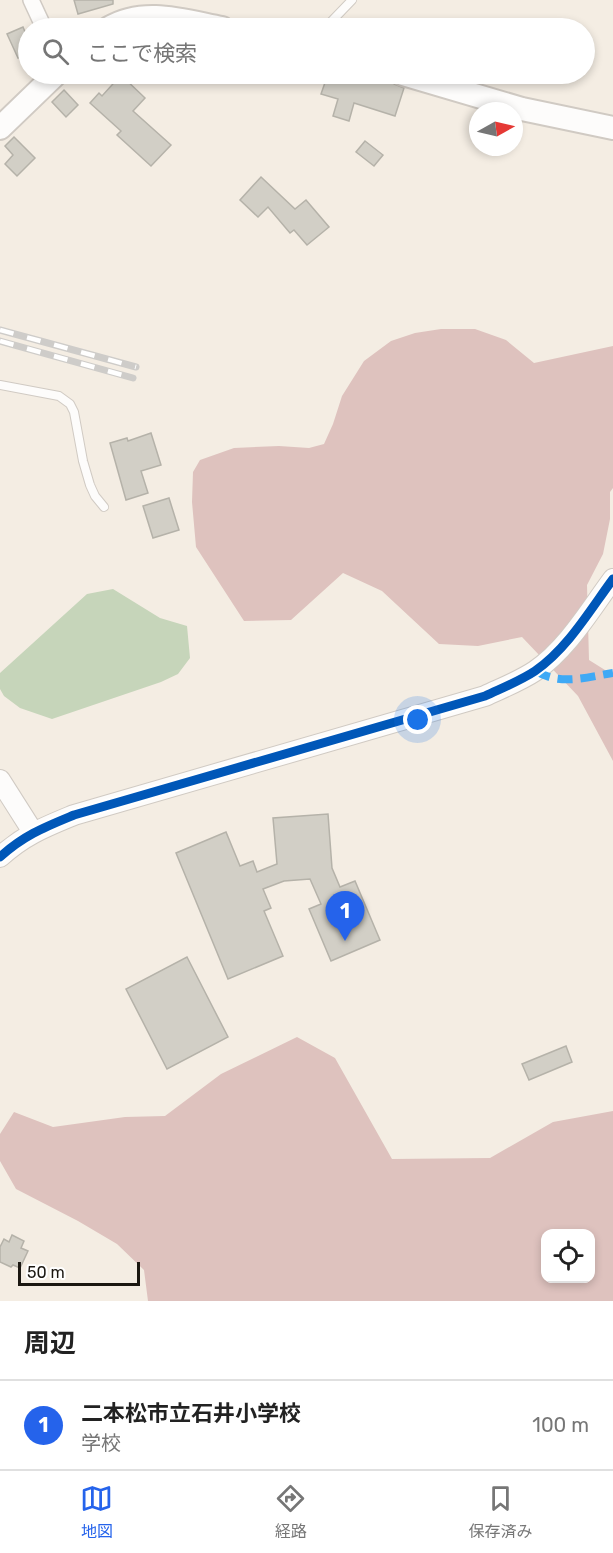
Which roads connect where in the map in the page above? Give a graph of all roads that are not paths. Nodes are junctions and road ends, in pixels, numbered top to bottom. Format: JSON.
{"nodes":[{"id":1,"x":31,"y":0,"type":"edge"},
{"id":2,"x":352,"y":0,"type":"edge"},
{"id":3,"x":39,"y":18,"type":"edge"},
{"id":4,"x":142,"y":18,"type":"edge"},
{"id":5,"x":173,"y":18,"type":"edge"},
{"id":6,"x":335,"y":18,"type":"edge"},
{"id":7,"x":46,"y":84,"type":"edge"},
{"id":8,"x":437,"y":84,"type":"edge"},
{"id":9,"x":0,"y":128,"type":"edge"},
{"id":10,"x":613,"y":128,"type":"edge"},
{"id":11,"x":0,"y":385,"type":"edge"},
{"id":12,"x":104,"y":507,"type":"dead end"},
{"id":13,"x":613,"y":579,"type":"edge"},
{"id":14,"x":0,"y":780,"type":"edge"},
{"id":15,"x":33,"y":832,"type":"junction"},
{"id":16,"x":0,"y":857,"type":"edge"}],
"edges":[{"from":1,"to":3,"type":"street"},
{"from":2,"to":6,"type":"lane"},
{"from":4,"to":5,"type":"main road"},
{"from":7,"to":9,"type":"main road"},
{"from":8,"to":10,"type":"main road"},
{"from":11,"to":12,"type":"lane"},
{"from":13,"to":15,"type":"street"},
{"from":14,"to":15,"type":"street"},
{"from":15,"to":16,"type":"street"}]}
